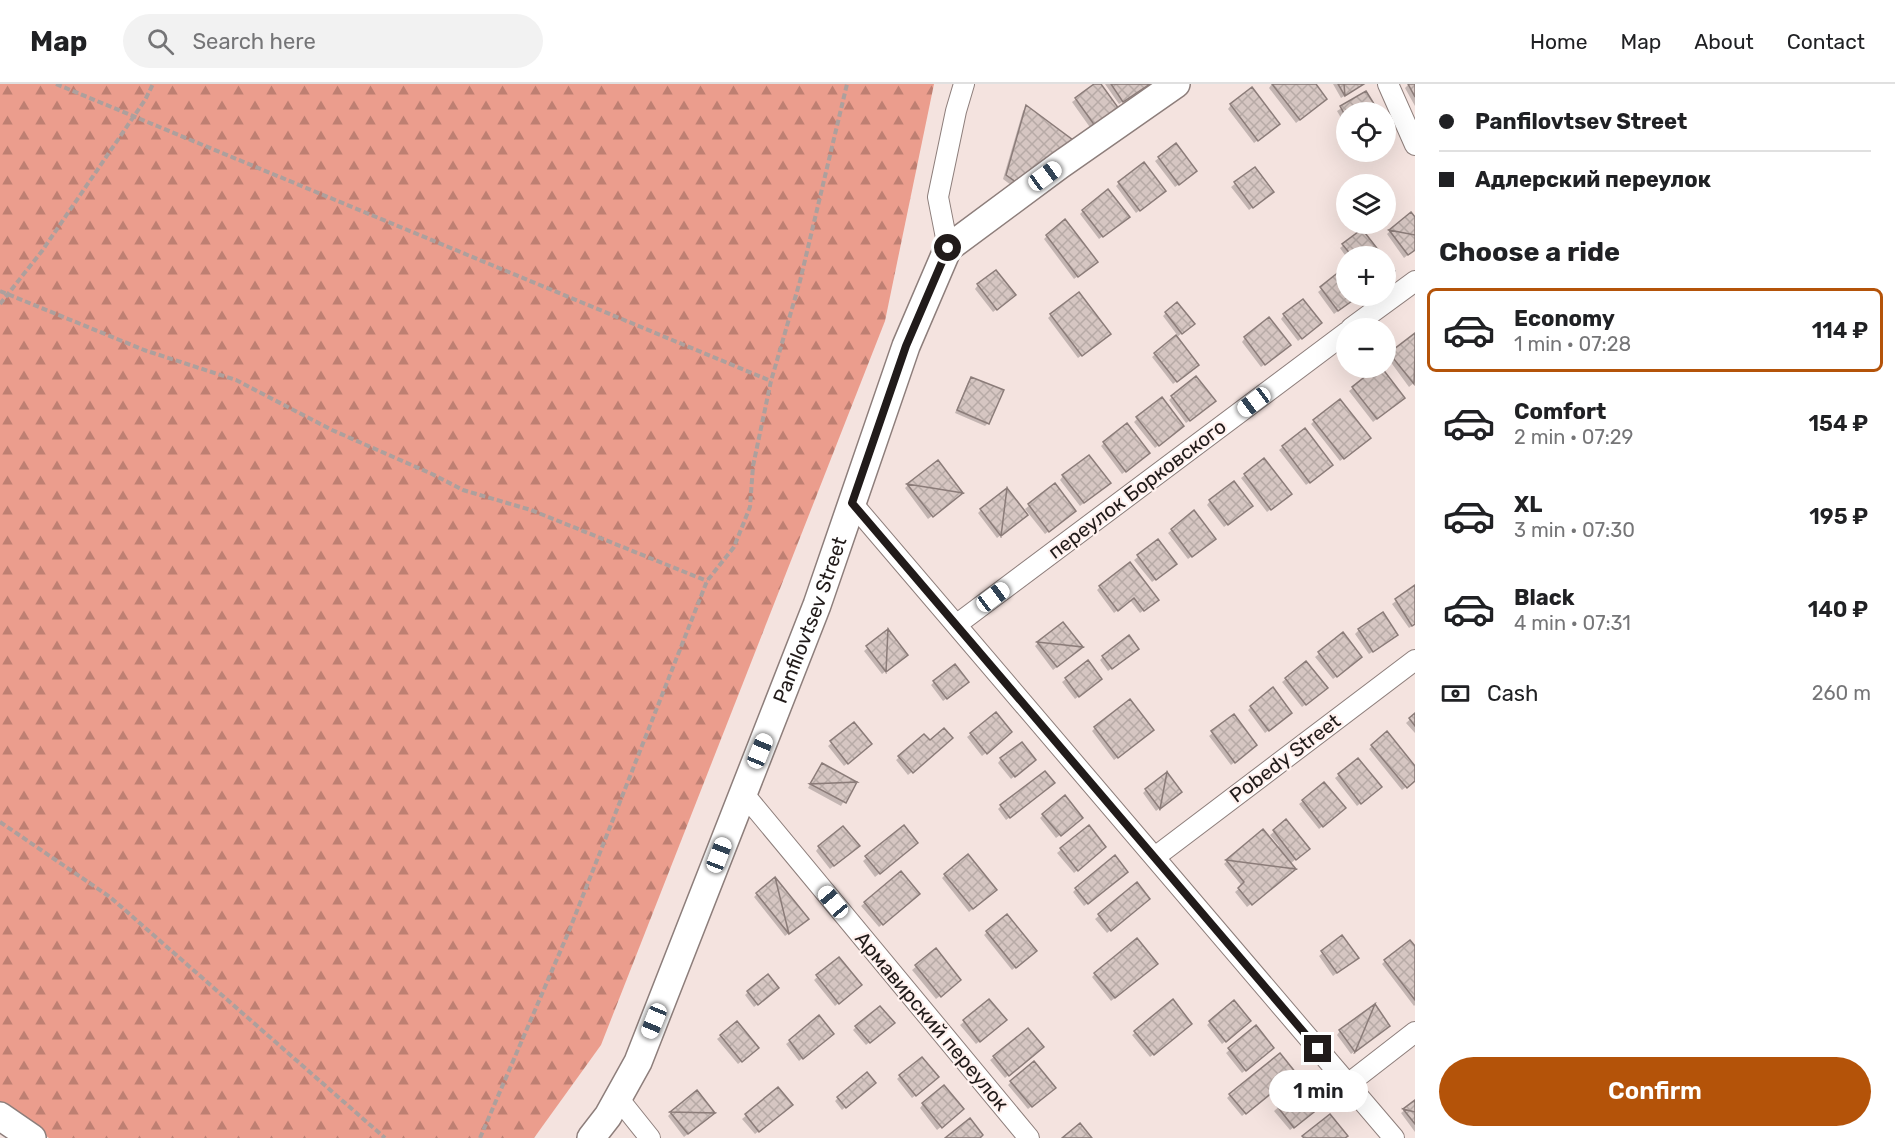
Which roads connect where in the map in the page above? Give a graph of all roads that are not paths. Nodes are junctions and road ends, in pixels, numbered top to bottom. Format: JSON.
{"nodes":[{"id":1,"x":964,"y":84,"type":"edge"},
{"id":2,"x":1176,"y":84,"type":"edge"},
{"id":3,"x":1388,"y":84,"type":"edge"},
{"id":4,"x":1415,"y":144,"type":"edge"},
{"id":5,"x":948,"y":248,"type":"junction"},
{"id":6,"x":1415,"y":281,"type":"edge"},
{"id":7,"x":1365,"y":318,"type":"edge"},
{"id":8,"x":1336,"y":340,"type":"edge"},
{"id":9,"x":852,"y":503,"type":"junction"},
{"id":10,"x":956,"y":625,"type":"junction"},
{"id":11,"x":1415,"y":660,"type":"edge"},
{"id":12,"x":743,"y":793,"type":"junction"},
{"id":13,"x":1155,"y":857,"type":"junction"},
{"id":14,"x":1415,"y":1032,"type":"edge"},
{"id":15,"x":1348,"y":1084,"type":"junction"},
{"id":16,"x":618,"y":1098,"type":"junction"},
{"id":17,"x":0,"y":1116,"type":"edge"},
{"id":18,"x":32,"y":1138,"type":"edge"},
{"id":19,"x":591,"y":1138,"type":"edge"},
{"id":20,"x":650,"y":1138,"type":"edge"},
{"id":21,"x":1029,"y":1138,"type":"edge"},
{"id":22,"x":1394,"y":1138,"type":"edge"}],
"edges":[{"from":1,"to":5,"type":"street"},
{"from":2,"to":5,"type":"street"},
{"from":3,"to":4,"type":"street"},
{"from":5,"to":9,"type":"street","name":"Panfilovtsev Street"},
{"from":6,"to":7,"type":"street"},
{"from":8,"to":10,"type":"street","name":"переулок Борковского"},
{"from":9,"to":10,"type":"street"},
{"from":9,"to":12,"type":"street","name":"Panfilovtsev Street"},
{"from":10,"to":13,"type":"street"},
{"from":11,"to":13,"type":"street","name":"Pobedy Street"},
{"from":12,"to":16,"type":"street","name":"Panfilovtsev Street"},
{"from":12,"to":21,"type":"street","name":"Армавирский переулок"},
{"from":13,"to":15,"type":"street"},
{"from":14,"to":15,"type":"street"},
{"from":15,"to":22,"type":"street"},
{"from":16,"to":19,"type":"street","name":"Panfilovtsev Street"},
{"from":16,"to":20,"type":"street"},
{"from":17,"to":18,"type":"street"}]}
